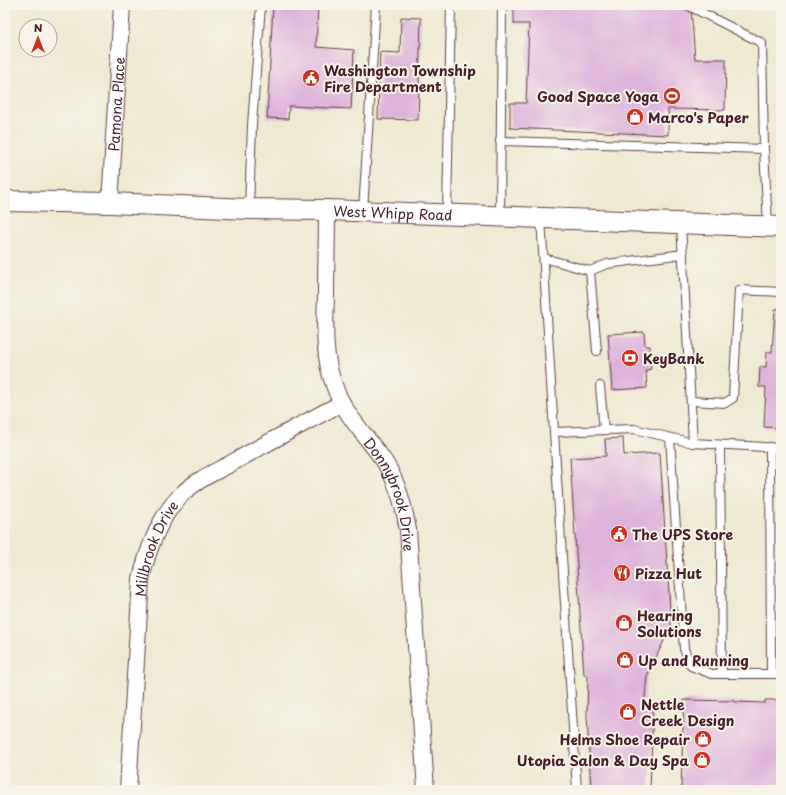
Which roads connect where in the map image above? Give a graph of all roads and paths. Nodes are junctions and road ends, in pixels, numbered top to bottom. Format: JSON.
{"nodes":[{"id":1,"x":122,"y":5,"type":"edge"},
{"id":2,"x":261,"y":5,"type":"edge"},
{"id":3,"x":376,"y":5,"type":"edge"},
{"id":4,"x":451,"y":5,"type":"edge"},
{"id":5,"x":502,"y":5,"type":"edge"},
{"id":6,"x":687,"y":5,"type":"edge"},
{"id":7,"x":500,"y":141,"type":"junction"},
{"id":8,"x":764,"y":149,"type":"junction"},
{"id":9,"x":5,"y":200,"type":"edge"},
{"id":10,"x":110,"y":203,"type":"junction"},
{"id":11,"x":250,"y":208,"type":"junction"},
{"id":12,"x":327,"y":210,"type":"junction"},
{"id":13,"x":363,"y":211,"type":"junction"},
{"id":14,"x":447,"y":214,"type":"junction"},
{"id":15,"x":500,"y":216,"type":"junction"},
{"id":16,"x":541,"y":218,"type":"junction"},
{"id":17,"x":681,"y":223,"type":"junction"},
{"id":18,"x":775,"y":227,"type":"edge"},
{"id":19,"x":683,"y":254,"type":"junction"},
{"id":20,"x":544,"y":258,"type":"junction"},
{"id":21,"x":590,"y":271,"type":"junction"},
{"id":22,"x":781,"y":292,"type":"edge"},
{"id":23,"x":597,"y":351,"type":"dead end"},
{"id":24,"x":600,"y":386,"type":"dead end"},
{"id":25,"x":691,"y":401,"type":"junction"},
{"id":26,"x":342,"y":403,"type":"junction"},
{"id":27,"x":604,"y":430,"type":"junction"},
{"id":28,"x":554,"y":432,"type":"junction"},
{"id":29,"x":670,"y":438,"type":"junction"},
{"id":30,"x":693,"y":443,"type":"junction"},
{"id":31,"x":720,"y":444,"type":"junction"},
{"id":32,"x":770,"y":447,"type":"junction"},
{"id":33,"x":781,"y":448,"type":"edge"},
{"id":34,"x":722,"y":674,"type":"junction"},
{"id":35,"x":771,"y":674,"type":"junction"},
{"id":36,"x":781,"y":674,"type":"edge"},
{"id":37,"x":128,"y":790,"type":"edge"},
{"id":38,"x":426,"y":790,"type":"edge"},
{"id":39,"x":576,"y":790,"type":"edge"}],
"edges":[{"from":1,"to":10,"type":"street","name":"Pamona Place"},
{"from":2,"to":11,"type":"lane"},
{"from":3,"to":13,"type":"lane"},
{"from":4,"to":14,"type":"lane"},
{"from":5,"to":7,"type":"lane"},
{"from":6,"to":8,"type":"lane"},
{"from":7,"to":8,"type":"lane"},
{"from":7,"to":15,"type":"lane"},
{"from":8,"to":18,"type":"lane"},
{"from":9,"to":10,"type":"street","name":"West Whipp Road"},
{"from":10,"to":11,"type":"street","name":"West Whipp Road"},
{"from":11,"to":12,"type":"street","name":"West Whipp Road"},
{"from":12,"to":13,"type":"street","name":"West Whipp Road"},
{"from":12,"to":26,"type":"street","name":"Donnybrook Drive"},
{"from":13,"to":14,"type":"street","name":"West Whipp Road"},
{"from":14,"to":15,"type":"street","name":"West Whipp Road"},
{"from":15,"to":16,"type":"street","name":"West Whipp Road"},
{"from":16,"to":17,"type":"street","name":"West Whipp Road"},
{"from":16,"to":20,"type":"lane"},
{"from":17,"to":18,"type":"street","name":"West Whipp Road"},
{"from":17,"to":19,"type":"lane"},
{"from":19,"to":21,"type":"lane"},
{"from":19,"to":25,"type":"lane"},
{"from":20,"to":21,"type":"lane"},
{"from":20,"to":28,"type":"lane"},
{"from":21,"to":23,"type":"lane"},
{"from":22,"to":25,"type":"lane"},
{"from":24,"to":27,"type":"lane"},
{"from":25,"to":30,"type":"lane"},
{"from":26,"to":37,"type":"street","name":"Millbrook Drive"},
{"from":26,"to":38,"type":"street","name":"Donnybrook Drive"},
{"from":27,"to":28,"type":"lane"},
{"from":27,"to":29,"type":"lane"},
{"from":28,"to":39,"type":"lane"},
{"from":29,"to":30,"type":"lane"},
{"from":29,"to":34,"type":"lane"},
{"from":30,"to":31,"type":"lane"},
{"from":31,"to":32,"type":"lane"},
{"from":31,"to":34,"type":"lane"},
{"from":32,"to":33,"type":"lane"},
{"from":32,"to":35,"type":"lane"},
{"from":34,"to":35,"type":"lane"},
{"from":35,"to":36,"type":"lane"}]}
